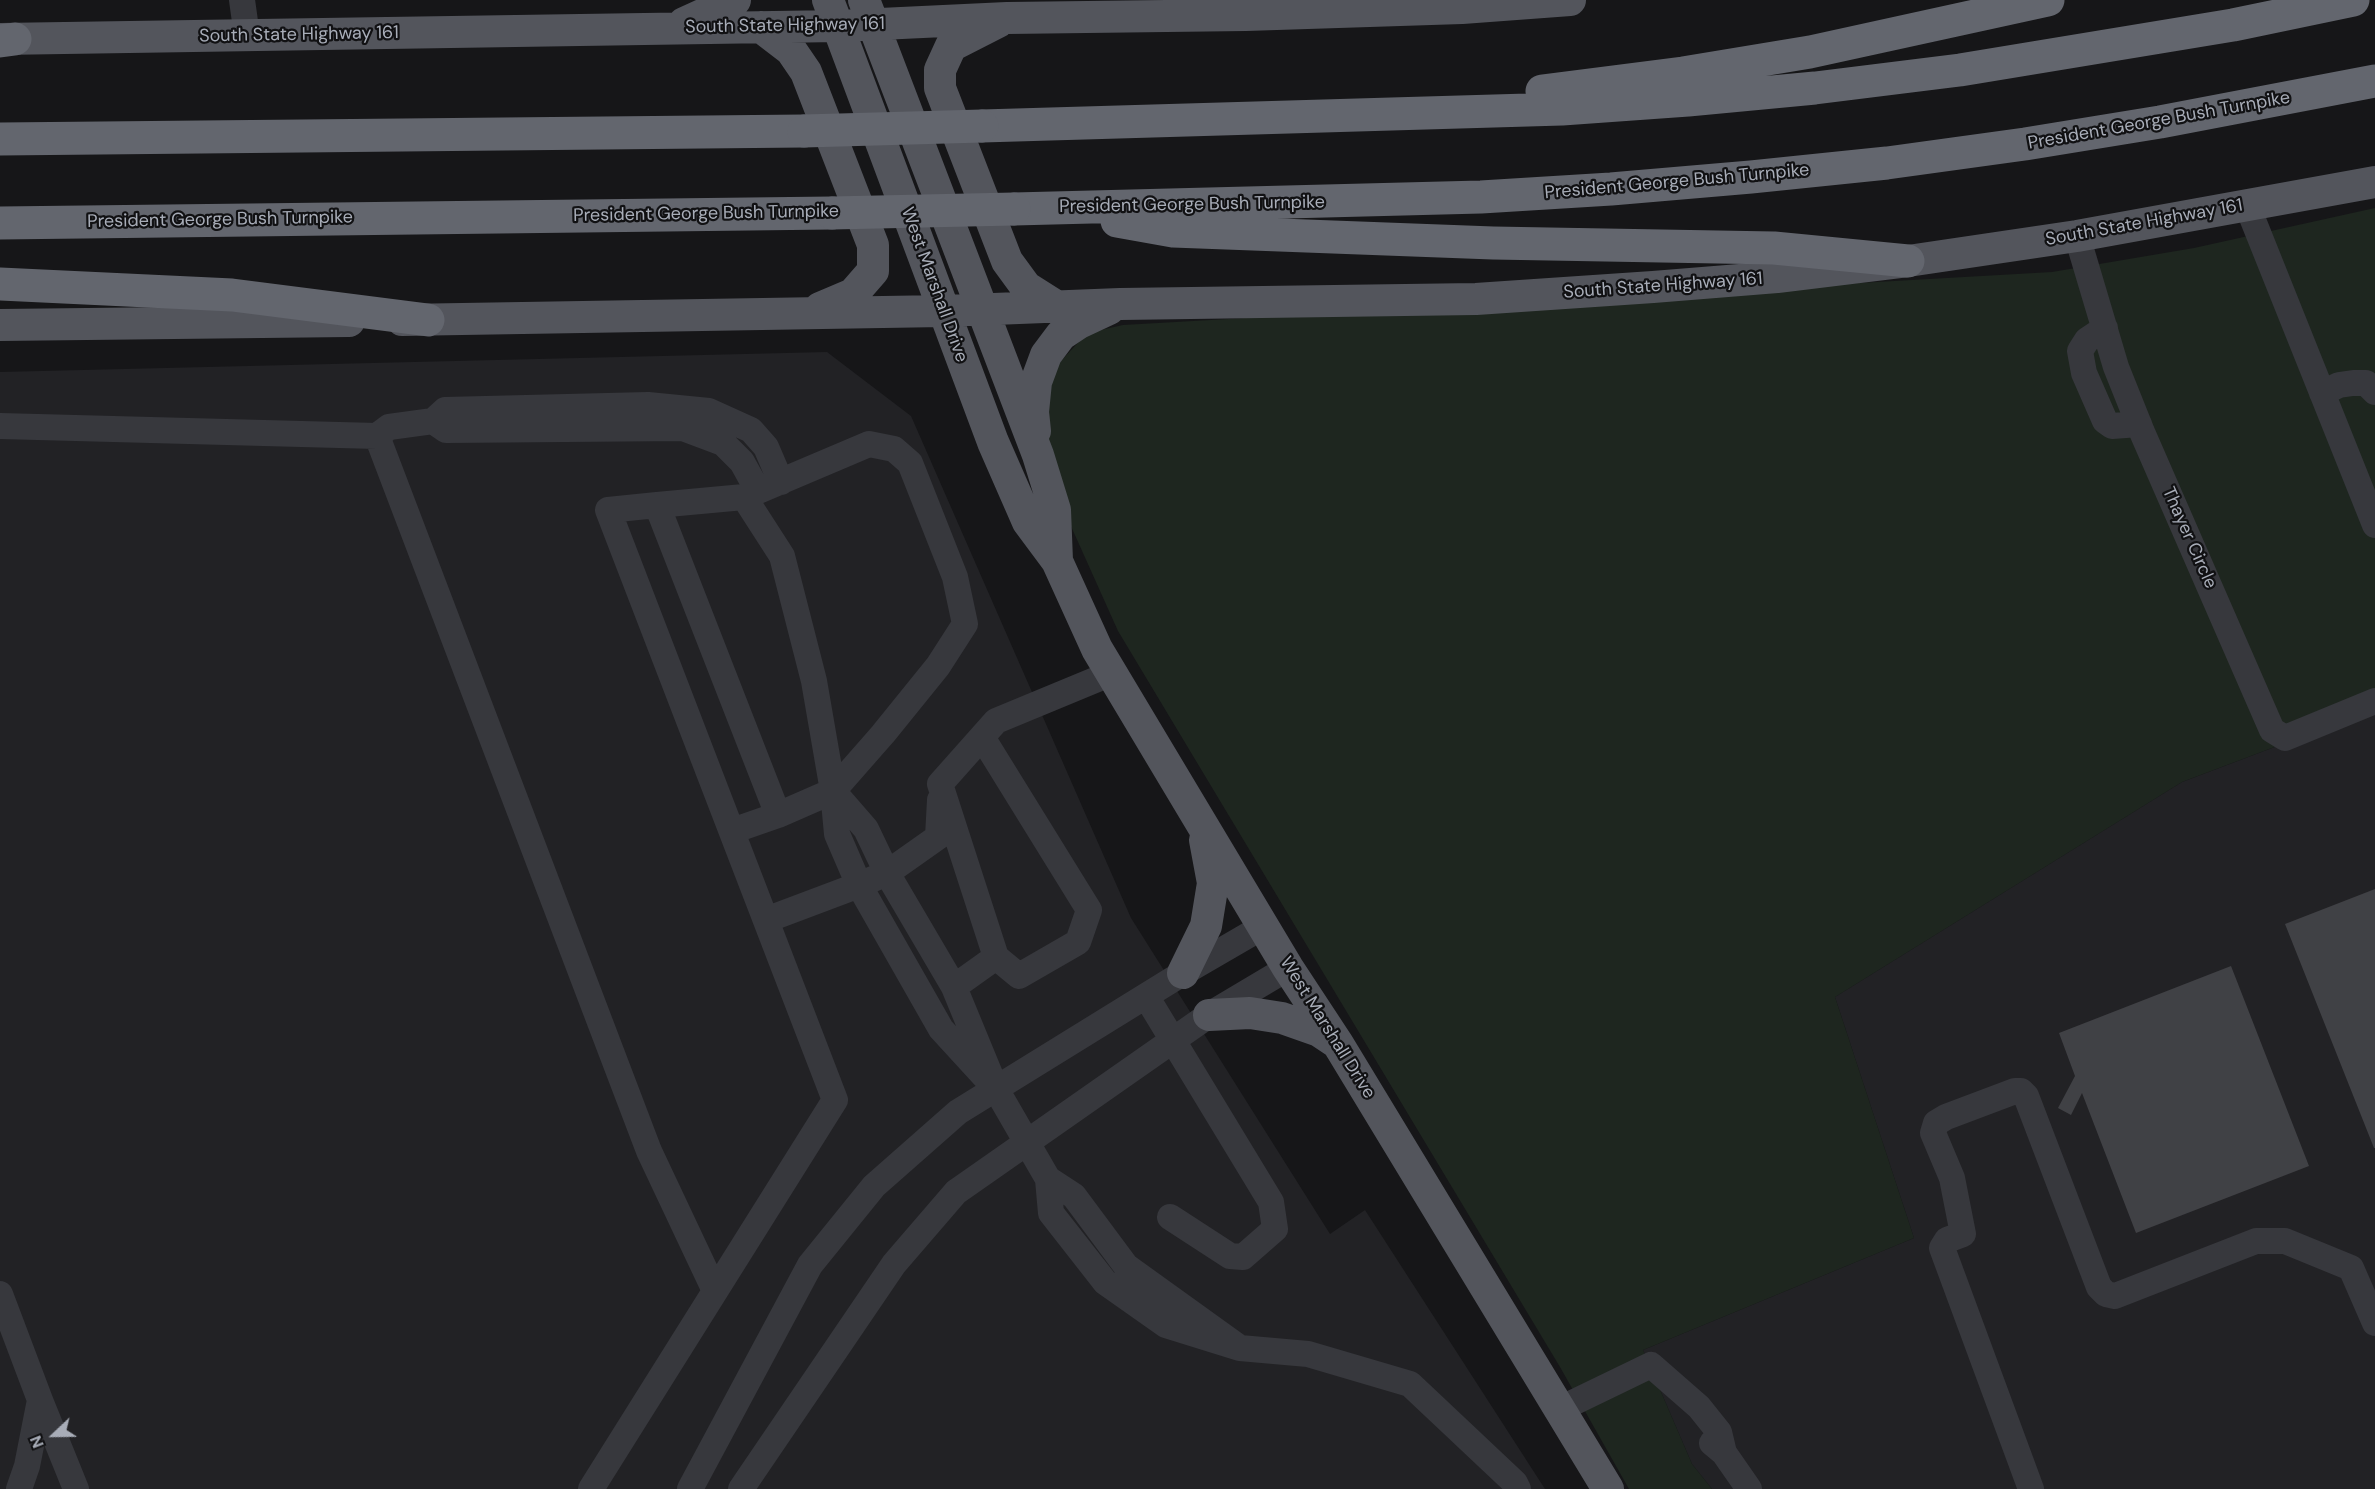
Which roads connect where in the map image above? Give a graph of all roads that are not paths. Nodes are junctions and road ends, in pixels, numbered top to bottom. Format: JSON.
{"nodes":[{"id":1,"x":242,"y":0,"type":"edge"},
{"id":2,"x":735,"y":0,"type":"edge"},
{"id":3,"x":1570,"y":0,"type":"edge"},
{"id":4,"x":2048,"y":0,"type":"edge"},
{"id":5,"x":2353,"y":0,"type":"edge"},
{"id":6,"x":1243,"y":8,"type":"edge"},
{"id":7,"x":869,"y":12,"type":"edge"},
{"id":8,"x":833,"y":13,"type":"edge"},
{"id":9,"x":1007,"y":18,"type":"junction"},
{"id":10,"x":761,"y":27,"type":"junction"},
{"id":11,"x":670,"y":29,"type":"junction"},
{"id":12,"x":247,"y":36,"type":"junction"},
{"id":13,"x":5,"y":40,"type":"edge"},
{"id":14,"x":2375,"y":81,"type":"edge"},
{"id":15,"x":1434,"y":114,"type":"junction"},
{"id":16,"x":0,"y":139,"type":"edge"},
{"id":17,"x":2375,"y":182,"type":"edge"},
{"id":18,"x":2247,"y":206,"type":"junction"},
{"id":19,"x":1028,"y":209,"type":"junction"},
{"id":20,"x":0,"y":223,"type":"edge"},
{"id":21,"x":2077,"y":236,"type":"junction"},
{"id":22,"x":1908,"y":261,"type":"junction"},
{"id":23,"x":0,"y":284,"type":"edge"},
{"id":24,"x":1120,"y":304,"type":"junction"},
{"id":25,"x":1056,"y":306,"type":"junction"},
{"id":26,"x":982,"y":309,"type":"junction"},
{"id":27,"x":943,"y":311,"type":"junction"},
{"id":28,"x":810,"y":312,"type":"junction"},
{"id":29,"x":428,"y":320,"type":"junction"},
{"id":30,"x":0,"y":325,"type":"edge"},
{"id":31,"x":2375,"y":392,"type":"edge"},
{"id":32,"x":2322,"y":393,"type":"junction"},
{"id":33,"x":0,"y":426,"type":"edge"},
{"id":34,"x":377,"y":436,"type":"junction"},
{"id":35,"x":1038,"y":455,"type":"junction"},
{"id":36,"x":761,"y":490,"type":"junction"},
{"id":37,"x":657,"y":505,"type":"junction"},
{"id":38,"x":2375,"y":525,"type":"edge"},
{"id":39,"x":1057,"y":561,"type":"junction"},
{"id":40,"x":1112,"y":673,"type":"junction"},
{"id":41,"x":2375,"y":701,"type":"edge"},
{"id":42,"x":982,"y":737,"type":"junction"},
{"id":43,"x":940,"y":784,"type":"junction"},
{"id":44,"x":833,"y":791,"type":"junction"},
{"id":45,"x":778,"y":815,"type":"junction"},
{"id":46,"x":1201,"y":819,"type":"junction"},
{"id":47,"x":732,"y":831,"type":"junction"},
{"id":48,"x":887,"y":873,"type":"junction"},
{"id":49,"x":859,"y":885,"type":"junction"},
{"id":50,"x":766,"y":920,"type":"junction"},
{"id":51,"x":1264,"y":926,"type":"junction"},
{"id":52,"x":996,"y":957,"type":"junction"},
{"id":53,"x":1288,"y":968,"type":"junction"},
{"id":54,"x":1183,"y":973,"type":"junction"},
{"id":55,"x":954,"y":987,"type":"junction"},
{"id":56,"x":1146,"y":996,"type":"junction"},
{"id":57,"x":1209,"y":1015,"type":"junction"},
{"id":58,"x":1174,"y":1040,"type":"junction"},
{"id":59,"x":1338,"y":1044,"type":"junction"},
{"id":60,"x":996,"y":1089,"type":"junction"},
{"id":61,"x":1025,"y":1142,"type":"junction"},
{"id":62,"x":1170,"y":1217,"type":"dead end"},
{"id":63,"x":715,"y":1292,"type":"junction"},
{"id":64,"x":0,"y":1294,"type":"edge"},
{"id":65,"x":2375,"y":1323,"type":"edge"},
{"id":66,"x":40,"y":1400,"type":"junction"},
{"id":67,"x":1558,"y":1410,"type":"junction"},
{"id":68,"x":19,"y":1489,"type":"edge"},
{"id":69,"x":76,"y":1489,"type":"edge"},
{"id":70,"x":591,"y":1489,"type":"edge"},
{"id":71,"x":690,"y":1489,"type":"edge"},
{"id":72,"x":741,"y":1489,"type":"edge"},
{"id":73,"x":1518,"y":1489,"type":"edge"},
{"id":74,"x":1608,"y":1489,"type":"edge"},
{"id":75,"x":1749,"y":1489,"type":"edge"},
{"id":76,"x":2031,"y":1489,"type":"edge"}],
"edges":[{"from":1,"to":12,"type":"street"},
{"from":2,"to":11,"type":"main road"},
{"from":3,"to":6,"type":"main road","name":"South State Highway 161"},
{"from":4,"to":15,"type":"highway"},
{"from":5,"to":15,"type":"highway"},
{"from":6,"to":9,"type":"main road","name":"South State Highway 161"},
{"from":7,"to":8,"type":"main road","name":"South State Highway 161"},
{"from":7,"to":9,"type":"main road","name":"South State Highway 161"},
{"from":7,"to":26,"type":"main road","name":"West Marshall Drive"},
{"from":8,"to":10,"type":"main road","name":"South State Highway 161"},
{"from":8,"to":27,"type":"main road","name":"West Marshall Drive"},
{"from":9,"to":25,"type":"main road"},
{"from":10,"to":11,"type":"main road","name":"South State Highway 161"},
{"from":10,"to":28,"type":"main road"},
{"from":11,"to":12,"type":"main road","name":"South State Highway 161"},
{"from":12,"to":13,"type":"main road","name":"South State Highway 161"},
{"from":14,"to":19,"type":"highway","name":"President George Bush Turnpike"},
{"from":15,"to":16,"type":"highway","bridge":true},
{"from":17,"to":18,"type":"main road","name":"South State Highway 161"},
{"from":18,"to":21,"type":"main road","name":"South State Highway 161"},
{"from":18,"to":32,"type":"street"},
{"from":19,"to":20,"type":"highway","name":"President George Bush Turnpike","bridge":true},
{"from":19,"to":22,"type":"highway"},
{"from":21,"to":22,"type":"main road","name":"South State Highway 161"},
{"from":21,"to":41,"type":"street","name":"Thayer Circle"},
{"from":22,"to":24,"type":"main road","name":"South State Highway 161"},
{"from":23,"to":29,"type":"highway"},
{"from":24,"to":25,"type":"main road","name":"South State Highway 161"},
{"from":24,"to":35,"type":"main road"},
{"from":25,"to":26,"type":"main road","name":"South State Highway 161"},
{"from":26,"to":27,"type":"main road","name":"South State Highway 161"},
{"from":26,"to":35,"type":"main road","name":"West Marshall Drive"},
{"from":27,"to":28,"type":"main road","name":"South State Highway 161"},
{"from":27,"to":39,"type":"main road","name":"West Marshall Drive"},
{"from":28,"to":29,"type":"main road"},
{"from":29,"to":30,"type":"main road"},
{"from":31,"to":32,"type":"street"},
{"from":32,"to":38,"type":"street"},
{"from":33,"to":34,"type":"street"},
{"from":34,"to":36,"type":"street"},
{"from":34,"to":63,"type":"street"},
{"from":35,"to":39,"type":"main road","name":"West Marshall Drive"},
{"from":36,"to":37,"type":"street"},
{"from":36,"to":44,"type":"street"},
{"from":36,"to":44,"type":"street"},
{"from":37,"to":45,"type":"street"},
{"from":37,"to":47,"type":"street"},
{"from":39,"to":40,"type":"main road","name":"West Marshall Drive"},
{"from":40,"to":42,"type":"street"},
{"from":40,"to":46,"type":"main road","name":"West Marshall Drive"},
{"from":42,"to":43,"type":"street"},
{"from":42,"to":52,"type":"street"},
{"from":43,"to":48,"type":"street"},
{"from":43,"to":52,"type":"street"},
{"from":44,"to":45,"type":"street"},
{"from":44,"to":48,"type":"street"},
{"from":44,"to":49,"type":"street"},
{"from":45,"to":47,"type":"street"},
{"from":46,"to":51,"type":"main road","name":"West Marshall Drive"},
{"from":46,"to":54,"type":"main road"},
{"from":47,"to":50,"type":"street"},
{"from":48,"to":49,"type":"street"},
{"from":48,"to":55,"type":"street"},
{"from":49,"to":50,"type":"street"},
{"from":49,"to":60,"type":"street"},
{"from":50,"to":63,"type":"street"},
{"from":51,"to":53,"type":"main road","name":"West Marshall Drive"},
{"from":51,"to":54,"type":"street"},
{"from":52,"to":55,"type":"street"},
{"from":53,"to":57,"type":"street"},
{"from":53,"to":59,"type":"main road","name":"West Marshall Drive"},
{"from":54,"to":56,"type":"street"},
{"from":55,"to":60,"type":"street"},
{"from":56,"to":58,"type":"street"},
{"from":56,"to":60,"type":"street"},
{"from":57,"to":58,"type":"street"},
{"from":57,"to":59,"type":"main road"},
{"from":58,"to":61,"type":"street"},
{"from":58,"to":62,"type":"street"},
{"from":59,"to":67,"type":"main road","name":"West Marshall Drive"},
{"from":60,"to":61,"type":"street"},
{"from":60,"to":71,"type":"street"},
{"from":61,"to":72,"type":"street"},
{"from":61,"to":73,"type":"street"},
{"from":63,"to":70,"type":"street"},
{"from":64,"to":66,"type":"street"},
{"from":65,"to":76,"type":"street"},
{"from":66,"to":68,"type":"street"},
{"from":66,"to":69,"type":"street"},
{"from":67,"to":74,"type":"main road","name":"West Marshall Drive"},
{"from":67,"to":75,"type":"street"}]}
